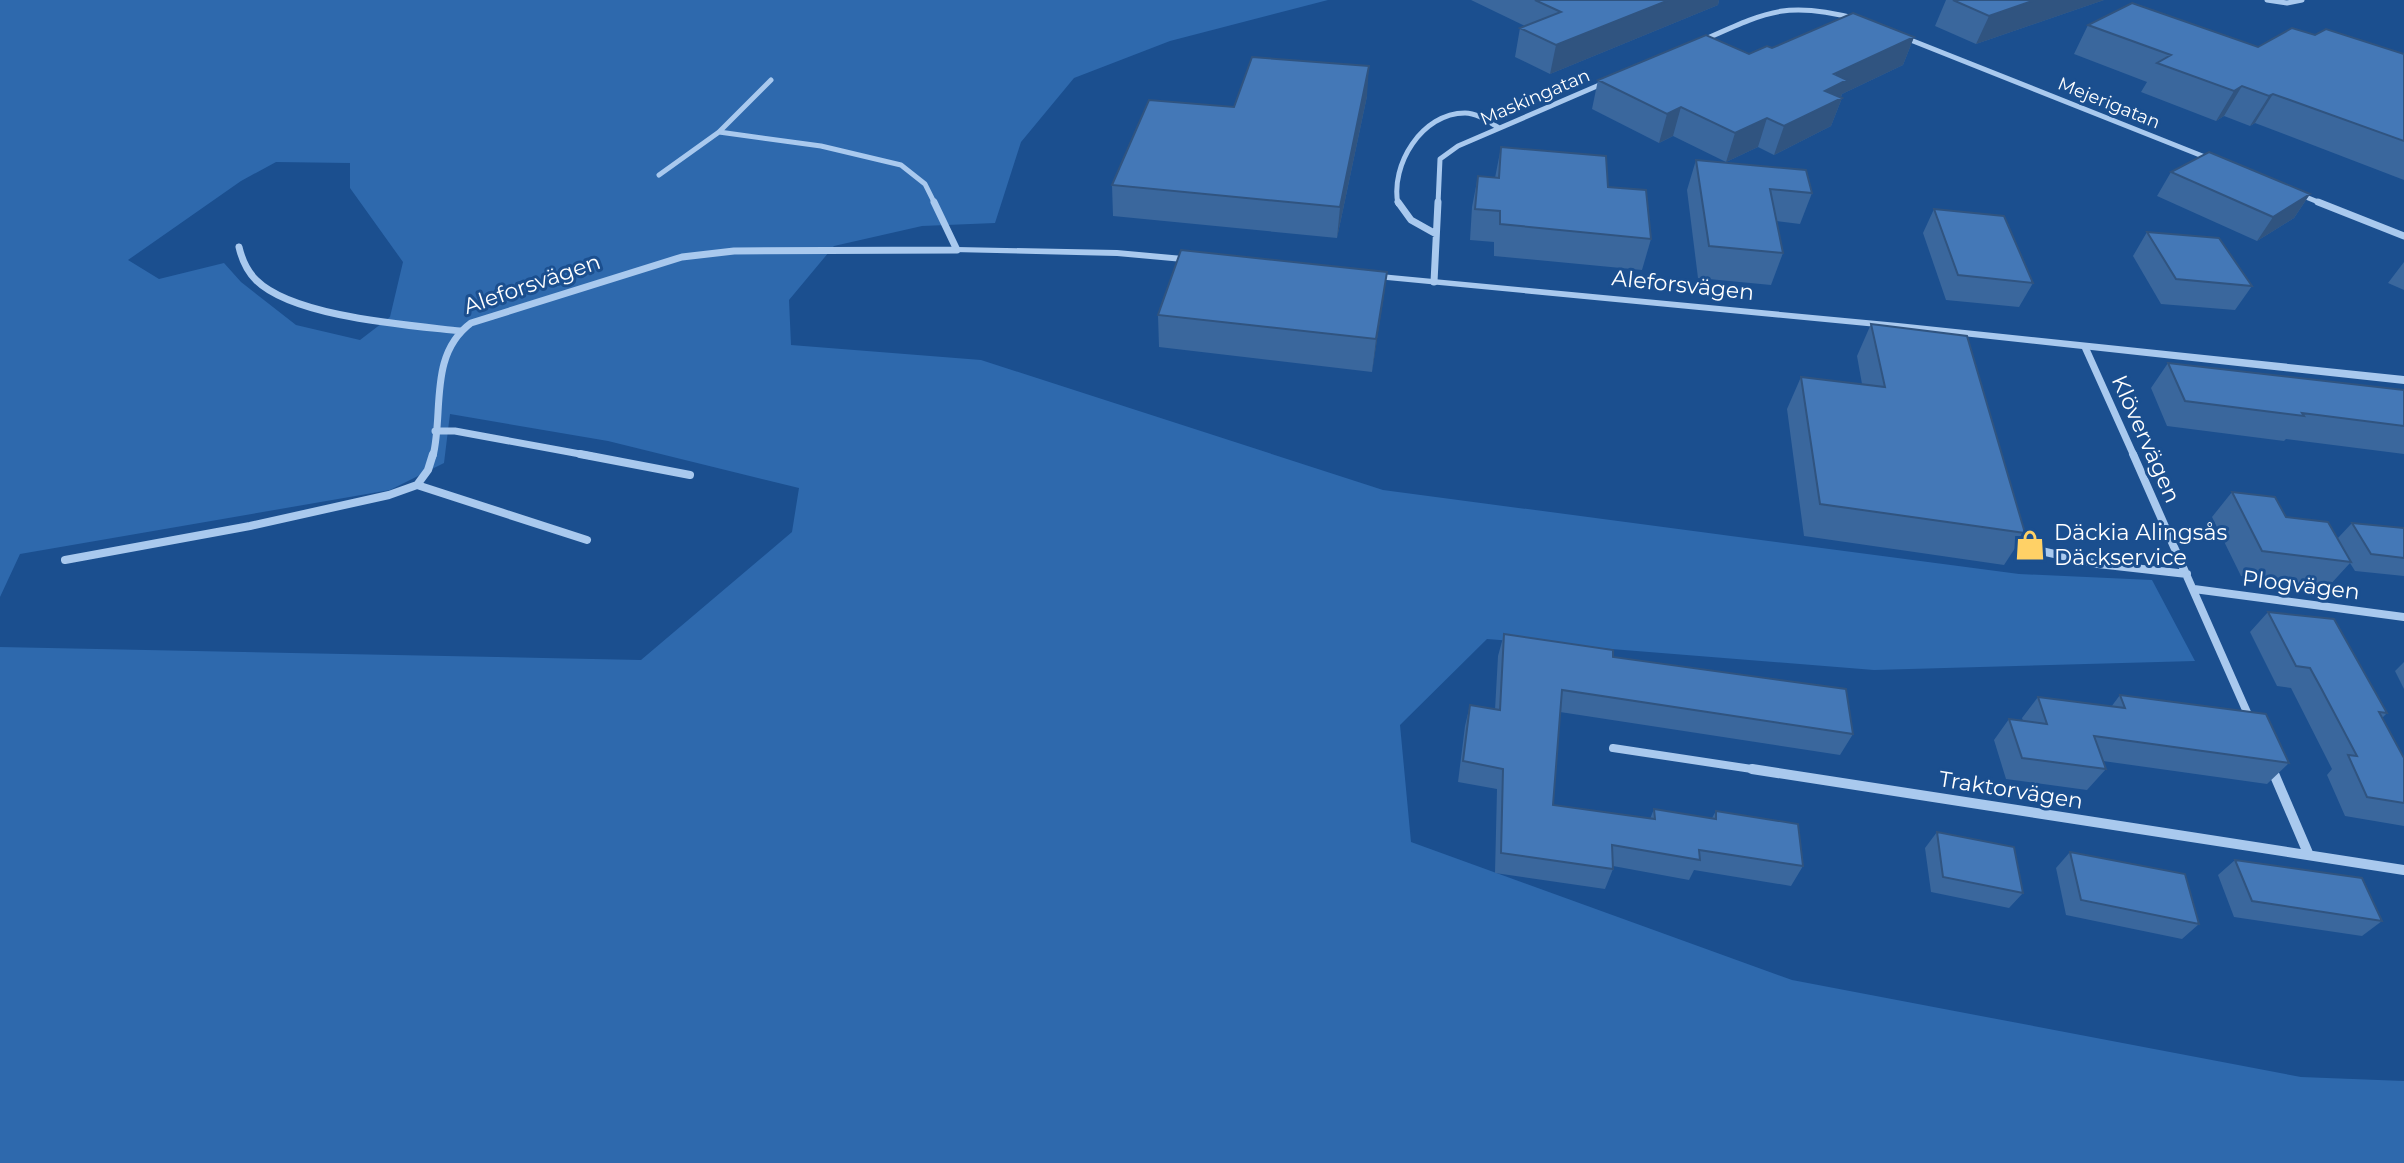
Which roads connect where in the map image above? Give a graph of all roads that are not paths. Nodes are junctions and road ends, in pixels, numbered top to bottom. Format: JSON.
{"nodes":[{"id":1,"x":2267,"y":0,"type":"edge"},
{"id":2,"x":2302,"y":0,"type":"edge"},
{"id":3,"x":1865,"y":22,"type":"edge"},
{"id":4,"x":1894,"y":33,"type":"edge"},
{"id":5,"x":1688,"y":46,"type":"edge"},
{"id":6,"x":771,"y":80,"type":"dead end"},
{"id":7,"x":1608,"y":82,"type":"edge"},
{"id":8,"x":1499,"y":128,"type":"junction"},
{"id":9,"x":719,"y":132,"type":"junction"},
{"id":10,"x":2214,"y":160,"type":"edge"},
{"id":11,"x":659,"y":175,"type":"dead end"},
{"id":12,"x":2287,"y":189,"type":"edge"},
{"id":13,"x":1436,"y":234,"type":"junction"},
{"id":14,"x":2404,"y":236,"type":"edge"},
{"id":15,"x":239,"y":247,"type":"dead end"},
{"id":16,"x":957,"y":250,"type":"junction"},
{"id":17,"x":1212,"y":262,"type":"edge"},
{"id":18,"x":1355,"y":275,"type":"edge"},
{"id":19,"x":1434,"y":282,"type":"junction"},
{"id":20,"x":460,"y":331,"type":"junction"},
{"id":21,"x":2085,"y":347,"type":"junction"},
{"id":22,"x":2404,"y":380,"type":"edge"},
{"id":23,"x":435,"y":431,"type":"junction"},
{"id":24,"x":690,"y":475,"type":"dead end"},
{"id":25,"x":417,"y":485,"type":"junction"},
{"id":26,"x":587,"y":540,"type":"dead end"},
{"id":27,"x":2037,"y":550,"type":"dead end"},
{"id":28,"x":65,"y":560,"type":"dead end"},
{"id":29,"x":2187,"y":574,"type":"junction"},
{"id":30,"x":2194,"y":589,"type":"junction"},
{"id":31,"x":2404,"y":617,"type":"edge"},
{"id":32,"x":2257,"y":736,"type":"edge"},
{"id":33,"x":1613,"y":748,"type":"dead end"},
{"id":34,"x":2270,"y":765,"type":"edge"},
{"id":35,"x":2308,"y":853,"type":"junction"},
{"id":36,"x":2404,"y":870,"type":"edge"}],
"edges":[{"from":1,"to":2,"type":"street"},
{"from":3,"to":5,"type":"street"},
{"from":4,"to":10,"type":"street","name":"Mejerigatan"},
{"from":6,"to":9,"type":"street"},
{"from":7,"to":8,"type":"street","name":"Maskingatan"},
{"from":8,"to":13,"type":"street","name":"Maskingatan"},
{"from":8,"to":13,"type":"street"},
{"from":9,"to":11,"type":"street"},
{"from":9,"to":16,"type":"street"},
{"from":12,"to":14,"type":"street"},
{"from":13,"to":19,"type":"street","name":"Maskingatan"},
{"from":15,"to":20,"type":"street"},
{"from":16,"to":17,"type":"street","name":"Aleforsvägen"},
{"from":16,"to":20,"type":"street","name":"Aleforsvägen"},
{"from":18,"to":19,"type":"street","name":"Aleforsvägen"},
{"from":19,"to":21,"type":"street","name":"Aleforsvägen"},
{"from":20,"to":23,"type":"street","name":"Aleforsvägen"},
{"from":21,"to":22,"type":"street","name":"Aleforsvägen"},
{"from":21,"to":29,"type":"street","name":"Klövervägen"},
{"from":23,"to":24,"type":"street"},
{"from":23,"to":25,"type":"street","name":"Aleforsvägen"},
{"from":25,"to":26,"type":"street"},
{"from":25,"to":28,"type":"street"},
{"from":27,"to":29,"type":"street"},
{"from":29,"to":30,"type":"street","name":"Klövervägen"},
{"from":30,"to":31,"type":"street","name":"Plogvägen"},
{"from":30,"to":32,"type":"street","name":"Klövervägen"},
{"from":33,"to":35,"type":"street","name":"Traktorvägen"},
{"from":34,"to":35,"type":"street"},
{"from":35,"to":36,"type":"street","name":"Traktorvägen"}]}
